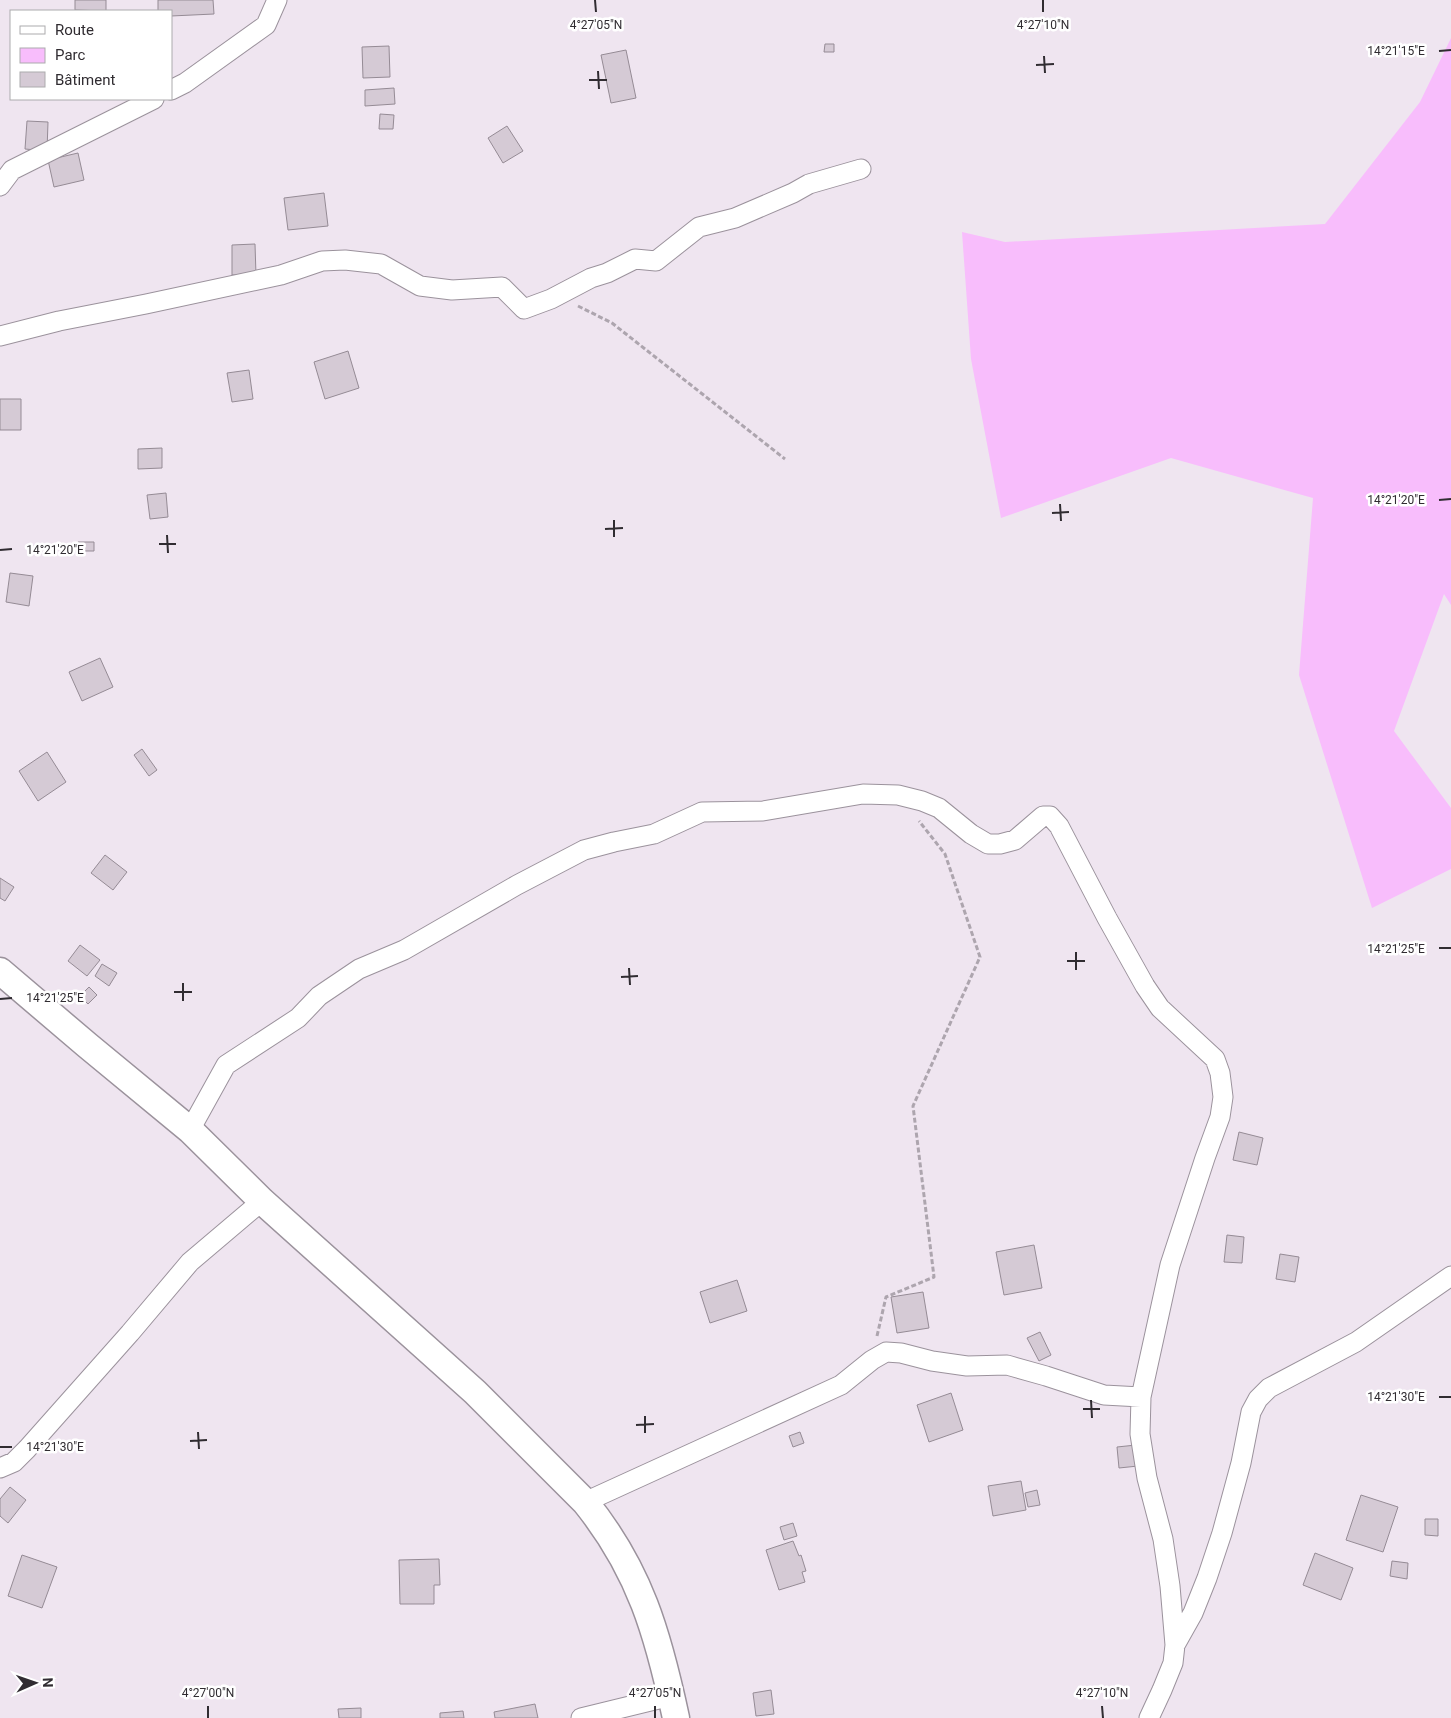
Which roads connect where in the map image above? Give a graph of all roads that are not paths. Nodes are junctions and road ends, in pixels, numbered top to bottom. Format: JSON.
{"nodes":[{"id":1,"x":277,"y":0,"type":"edge"},
{"id":2,"x":172,"y":90,"type":"edge"},
{"id":3,"x":152,"y":100,"type":"edge"},
{"id":4,"x":861,"y":169,"type":"dead end"},
{"id":5,"x":0,"y":186,"type":"edge"},
{"id":6,"x":0,"y":336,"type":"edge"},
{"id":7,"x":0,"y":971,"type":"edge"},
{"id":8,"x":190,"y":1130,"type":"junction"},
{"id":9,"x":262,"y":1201,"type":"junction"},
{"id":10,"x":1451,"y":1276,"type":"edge"},
{"id":11,"x":1141,"y":1397,"type":"junction"},
{"id":12,"x":0,"y":1468,"type":"edge"},
{"id":13,"x":585,"y":1502,"type":"junction"},
{"id":14,"x":1175,"y":1644,"type":"junction"},
{"id":15,"x":674,"y":1707,"type":"edge"},
{"id":16,"x":581,"y":1718,"type":"edge"},
{"id":17,"x":1149,"y":1718,"type":"edge"}],
"edges":[{"from":1,"to":2,"type":"street"},
{"from":3,"to":5,"type":"street"},
{"from":4,"to":6,"type":"street"},
{"from":7,"to":8,"type":"street"},
{"from":8,"to":9,"type":"street"},
{"from":8,"to":11,"type":"street"},
{"from":9,"to":12,"type":"street"},
{"from":9,"to":13,"type":"street"},
{"from":10,"to":14,"type":"street"},
{"from":11,"to":13,"type":"street"},
{"from":11,"to":14,"type":"street"},
{"from":13,"to":15,"type":"street"},
{"from":14,"to":17,"type":"street"},
{"from":15,"to":16,"type":"street"}]}
